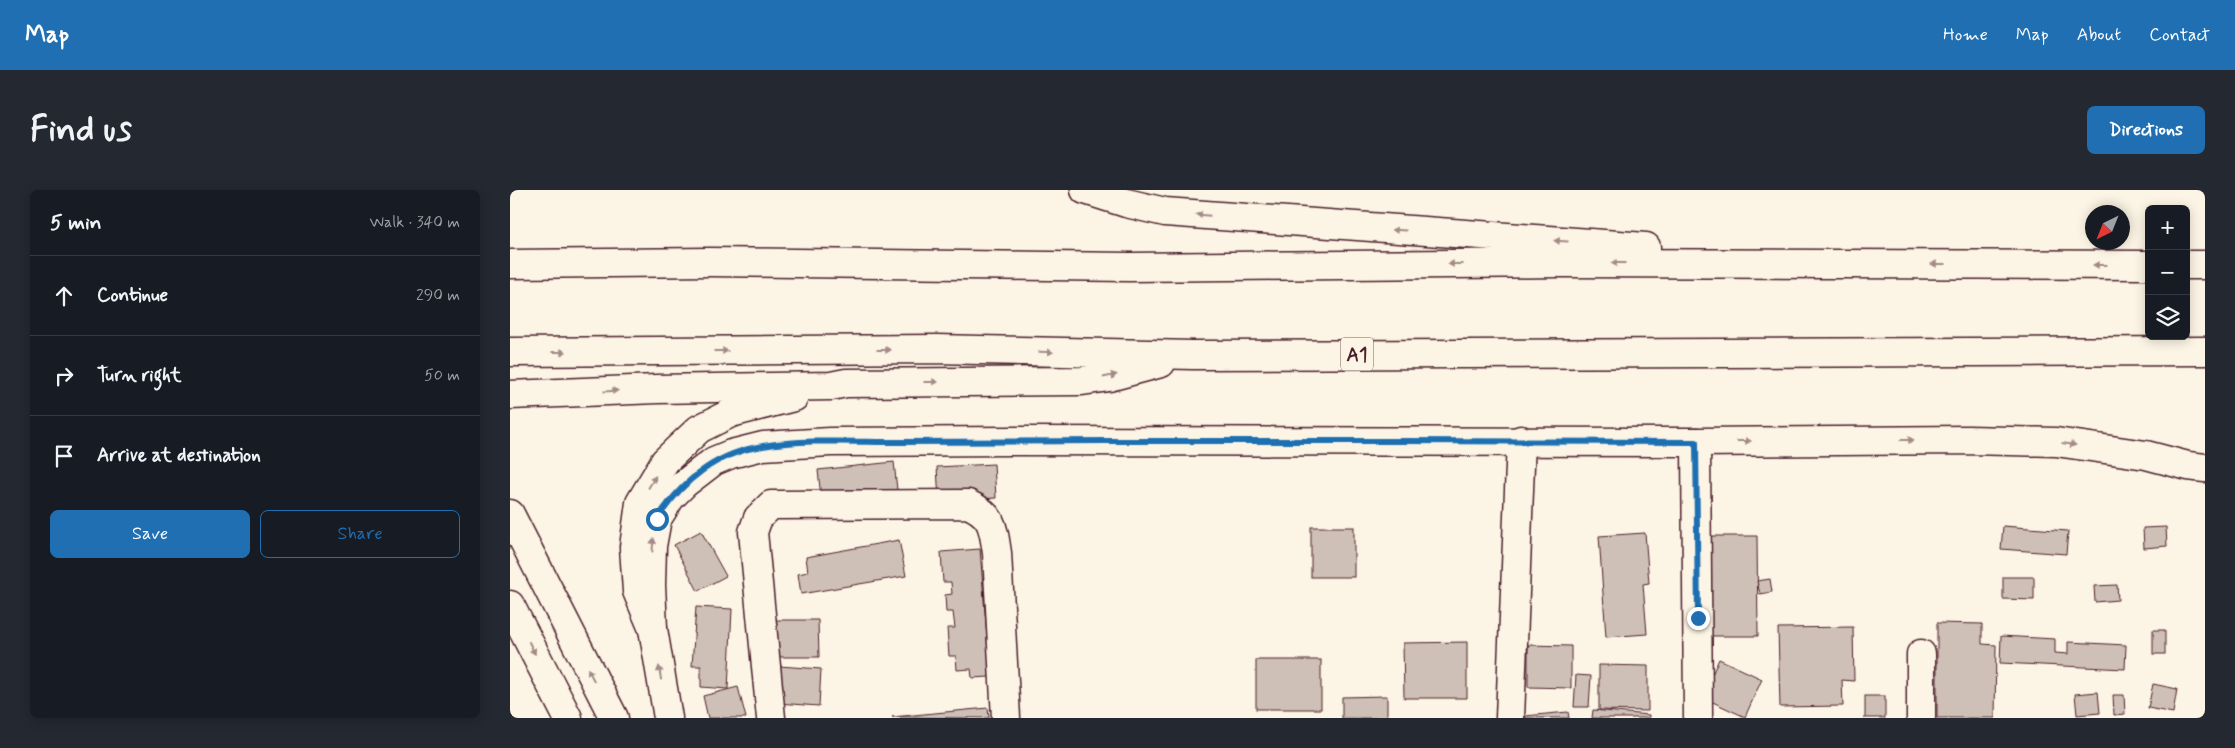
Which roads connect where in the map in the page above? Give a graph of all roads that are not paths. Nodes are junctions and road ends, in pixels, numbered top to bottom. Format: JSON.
{"nodes":[{"id":1,"x":1085,"y":190,"type":"edge"},
{"id":2,"x":510,"y":264,"type":"edge"},
{"id":3,"x":1889,"y":264,"type":"junction"},
{"id":4,"x":2145,"y":265,"type":"edge"},
{"id":5,"x":2190,"y":265,"type":"edge"},
{"id":6,"x":2205,"y":265,"type":"edge"},
{"id":7,"x":510,"y":352,"type":"edge"},
{"id":8,"x":2205,"y":352,"type":"edge"},
{"id":9,"x":1193,"y":354,"type":"junction"},
{"id":10,"x":846,"y":383,"type":"junction"},
{"id":11,"x":510,"y":395,"type":"edge"},
{"id":12,"x":1521,"y":440,"type":"junction"},
{"id":13,"x":1696,"y":442,"type":"junction"},
{"id":14,"x":2205,"y":468,"type":"edge"},
{"id":15,"x":510,"y":514,"type":"edge"},
{"id":16,"x":510,"y":605,"type":"edge"},
{"id":17,"x":653,"y":629,"type":"junction"},
{"id":18,"x":1921,"y":654,"type":"dead end"},
{"id":19,"x":568,"y":718,"type":"edge"},
{"id":20,"x":614,"y":718,"type":"edge"},
{"id":21,"x":668,"y":718,"type":"edge"},
{"id":22,"x":771,"y":718,"type":"edge"},
{"id":23,"x":1006,"y":718,"type":"edge"},
{"id":24,"x":1510,"y":718,"type":"edge"},
{"id":25,"x":1698,"y":718,"type":"edge"},
{"id":26,"x":1921,"y":718,"type":"edge"}],
"edges":[{"from":3,"to":1,"type":"main road","one_way":true},
{"from":3,"to":2,"type":"main road","one_way":true},
{"from":4,"to":3,"type":"main road","one_way":true},
{"from":5,"to":6,"type":"main road"},
{"from":7,"to":9,"type":"main road","number":"A1","one_way":true},
{"from":8,"to":9,"type":"main road","number":"A1"},
{"from":10,"to":9,"type":"main road","one_way":true},
{"from":11,"to":10,"type":"main road","one_way":true},
{"from":17,"to":10,"type":"main road","one_way":true},
{"from":12,"to":13,"type":"main road"},
{"from":17,"to":12,"type":"main road","one_way":true},
{"from":12,"to":24,"type":"main road"},
{"from":13,"to":14,"type":"main road","one_way":true},
{"from":13,"to":25,"type":"main road"},
{"from":20,"to":15,"type":"main road","one_way":true},
{"from":16,"to":19,"type":"main road","one_way":true},
{"from":21,"to":17,"type":"main road","one_way":true},
{"from":18,"to":26,"type":"main road"},
{"from":22,"to":23,"type":"main road"}]}
